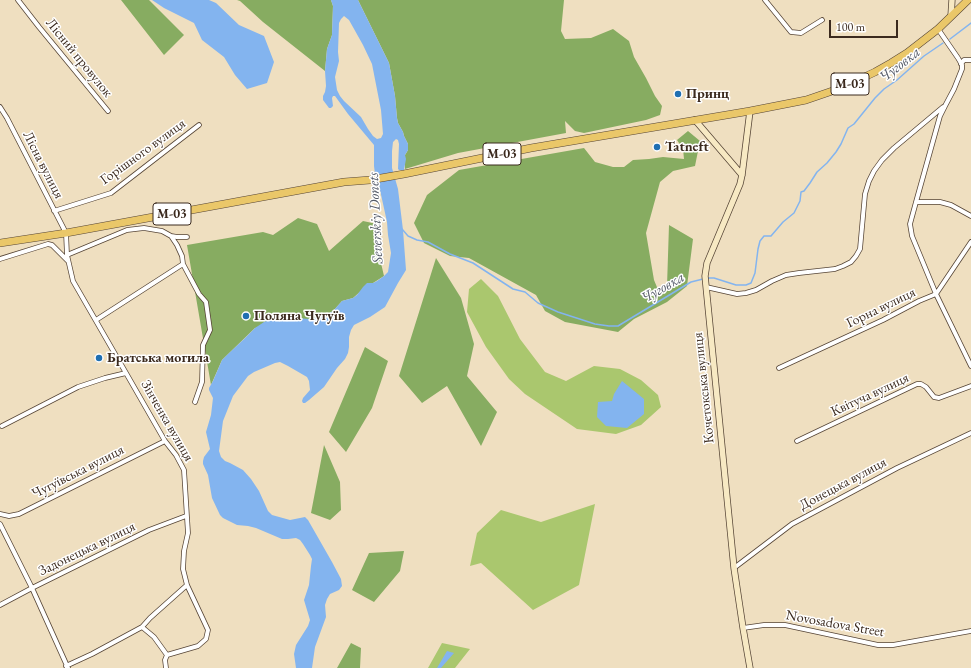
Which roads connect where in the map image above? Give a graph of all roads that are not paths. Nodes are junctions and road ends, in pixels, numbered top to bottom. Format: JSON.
{"nodes":[{"id":1,"x":18,"y":0,"type":"edge"},
{"id":2,"x":765,"y":0,"type":"edge"},
{"id":3,"x":952,"y":0,"type":"edge"},
{"id":4,"x":968,"y":0,"type":"edge"},
{"id":5,"x":951,"y":16,"type":"junction"},
{"id":6,"x":822,"y":20,"type":"dead end"},
{"id":7,"x":938,"y":29,"type":"junction"},
{"id":8,"x":971,"y":60,"type":"edge"},
{"id":9,"x":961,"y":64,"type":"junction"},
{"id":10,"x":945,"y":106,"type":"junction"},
{"id":11,"x":0,"y":107,"type":"edge"},
{"id":12,"x":108,"y":111,"type":"dead end"},
{"id":13,"x":750,"y":111,"type":"junction"},
{"id":14,"x":695,"y":120,"type":"junction"},
{"id":15,"x":199,"y":125,"type":"dead end"},
{"id":16,"x":742,"y":175,"type":"junction"},
{"id":17,"x":916,"y":202,"type":"junction"},
{"id":18,"x":54,"y":211,"type":"junction"},
{"id":19,"x":971,"y":216,"type":"edge"},
{"id":20,"x":66,"y":233,"type":"junction"},
{"id":21,"x":171,"y":236,"type":"junction"},
{"id":22,"x":187,"y":237,"type":"dead end"},
{"id":23,"x":971,"y":242,"type":"edge"},
{"id":24,"x":0,"y":243,"type":"edge"},
{"id":25,"x":67,"y":255,"type":"junction"},
{"id":26,"x":0,"y":260,"type":"edge"},
{"id":27,"x":69,"y":261,"type":"junction"},
{"id":28,"x":183,"y":264,"type":"junction"},
{"id":29,"x":706,"y":287,"type":"junction"},
{"id":30,"x":936,"y":294,"type":"junction"},
{"id":31,"x":96,"y":320,"type":"junction"},
{"id":32,"x":971,"y":366,"type":"edge"},
{"id":33,"x":779,"y":368,"type":"dead end"},
{"id":34,"x":126,"y":373,"type":"junction"},
{"id":35,"x":971,"y":386,"type":"edge"},
{"id":36,"x":195,"y":402,"type":"dead end"},
{"id":37,"x":2,"y":426,"type":"dead end"},
{"id":38,"x":971,"y":433,"type":"edge"},
{"id":39,"x":164,"y":441,"type":"junction"},
{"id":40,"x":797,"y":441,"type":"dead end"},
{"id":41,"x":0,"y":514,"type":"edge"},
{"id":42,"x":186,"y":516,"type":"junction"},
{"id":43,"x":0,"y":524,"type":"edge"},
{"id":44,"x":734,"y":568,"type":"junction"},
{"id":45,"x":187,"y":585,"type":"junction"},
{"id":46,"x":32,"y":588,"type":"junction"},
{"id":47,"x":0,"y":605,"type":"edge"},
{"id":48,"x":142,"y":627,"type":"junction"},
{"id":49,"x":743,"y":628,"type":"junction"},
{"id":50,"x":971,"y":631,"type":"edge"},
{"id":51,"x":167,"y":654,"type":"junction"},
{"id":52,"x":67,"y":667,"type":"edge"},
{"id":53,"x":166,"y":668,"type":"edge"},
{"id":54,"x":750,"y":668,"type":"edge"}],
"edges":[{"from":1,"to":12,"type":"street","name":"Лісний провулок"},
{"from":2,"to":6,"type":"street"},
{"from":3,"to":5,"type":"main road"},
{"from":4,"to":5,"type":"highway","number":"М-03"},
{"from":5,"to":7,"type":"highway","number":"М-03"},
{"from":7,"to":9,"type":"street"},
{"from":7,"to":13,"type":"highway","number":"М-03"},
{"from":8,"to":9,"type":"street"},
{"from":9,"to":10,"type":"street"},
{"from":10,"to":17,"type":"street"},
{"from":10,"to":29,"type":"street"},
{"from":11,"to":18,"type":"street","name":"Лісна вулиця"},
{"from":13,"to":14,"type":"highway","number":"М-03"},
{"from":13,"to":16,"type":"main road","name":"Кочетокська вулиця"},
{"from":14,"to":16,"type":"main road"},
{"from":14,"to":20,"type":"highway","number":"М-03"},
{"from":15,"to":18,"type":"street","name":"Горішного вулиця"},
{"from":16,"to":29,"type":"main road","name":"Кочетокська вулиця"},
{"from":17,"to":19,"type":"street"},
{"from":17,"to":30,"type":"street"},
{"from":18,"to":20,"type":"street","name":"Лісна вулиця"},
{"from":20,"to":24,"type":"highway","number":"М-03"},
{"from":20,"to":25,"type":"street","name":"Зінченка вулиця"},
{"from":21,"to":22,"type":"street"},
{"from":21,"to":25,"type":"street"},
{"from":21,"to":28,"type":"street"},
{"from":23,"to":30,"type":"street","name":"Горна вулиця"},
{"from":25,"to":27,"type":"street","name":"Зінченка вулиця"},
{"from":26,"to":27,"type":"street"},
{"from":27,"to":31,"type":"street","name":"Зінченка вулиця"},
{"from":28,"to":31,"type":"street"},
{"from":28,"to":36,"type":"street"},
{"from":29,"to":44,"type":"main road","name":"Кочетокська вулиця"},
{"from":30,"to":32,"type":"street"},
{"from":30,"to":33,"type":"street","name":"Горна вулиця"},
{"from":31,"to":34,"type":"street","name":"Зінченка вулиця"},
{"from":34,"to":37,"type":"street"},
{"from":34,"to":39,"type":"street","name":"Зінченка вулиця"},
{"from":35,"to":40,"type":"street","name":"Квітуча вулиця"},
{"from":38,"to":44,"type":"street","name":"Донецька вулиця"},
{"from":39,"to":41,"type":"street","name":"Чугуївська вулиця"},
{"from":39,"to":42,"type":"street","name":"Зінченка вулиця"},
{"from":42,"to":45,"type":"street","name":"Зінченка вулиця"},
{"from":42,"to":46,"type":"street","name":"Задонецька вулиця"},
{"from":43,"to":46,"type":"street"},
{"from":44,"to":49,"type":"main road","name":"Кочетокська вулиця"},
{"from":45,"to":48,"type":"street"},
{"from":45,"to":51,"type":"street","name":"Зінченка вулиця"},
{"from":46,"to":47,"type":"street","name":"Задонецька вулиця"},
{"from":46,"to":52,"type":"street"},
{"from":48,"to":51,"type":"street"},
{"from":48,"to":52,"type":"street"},
{"from":49,"to":50,"type":"street","name":"Novosadova Street"},
{"from":49,"to":54,"type":"main road","name":"Кочетокська вулиця"},
{"from":51,"to":53,"type":"street"}]}
